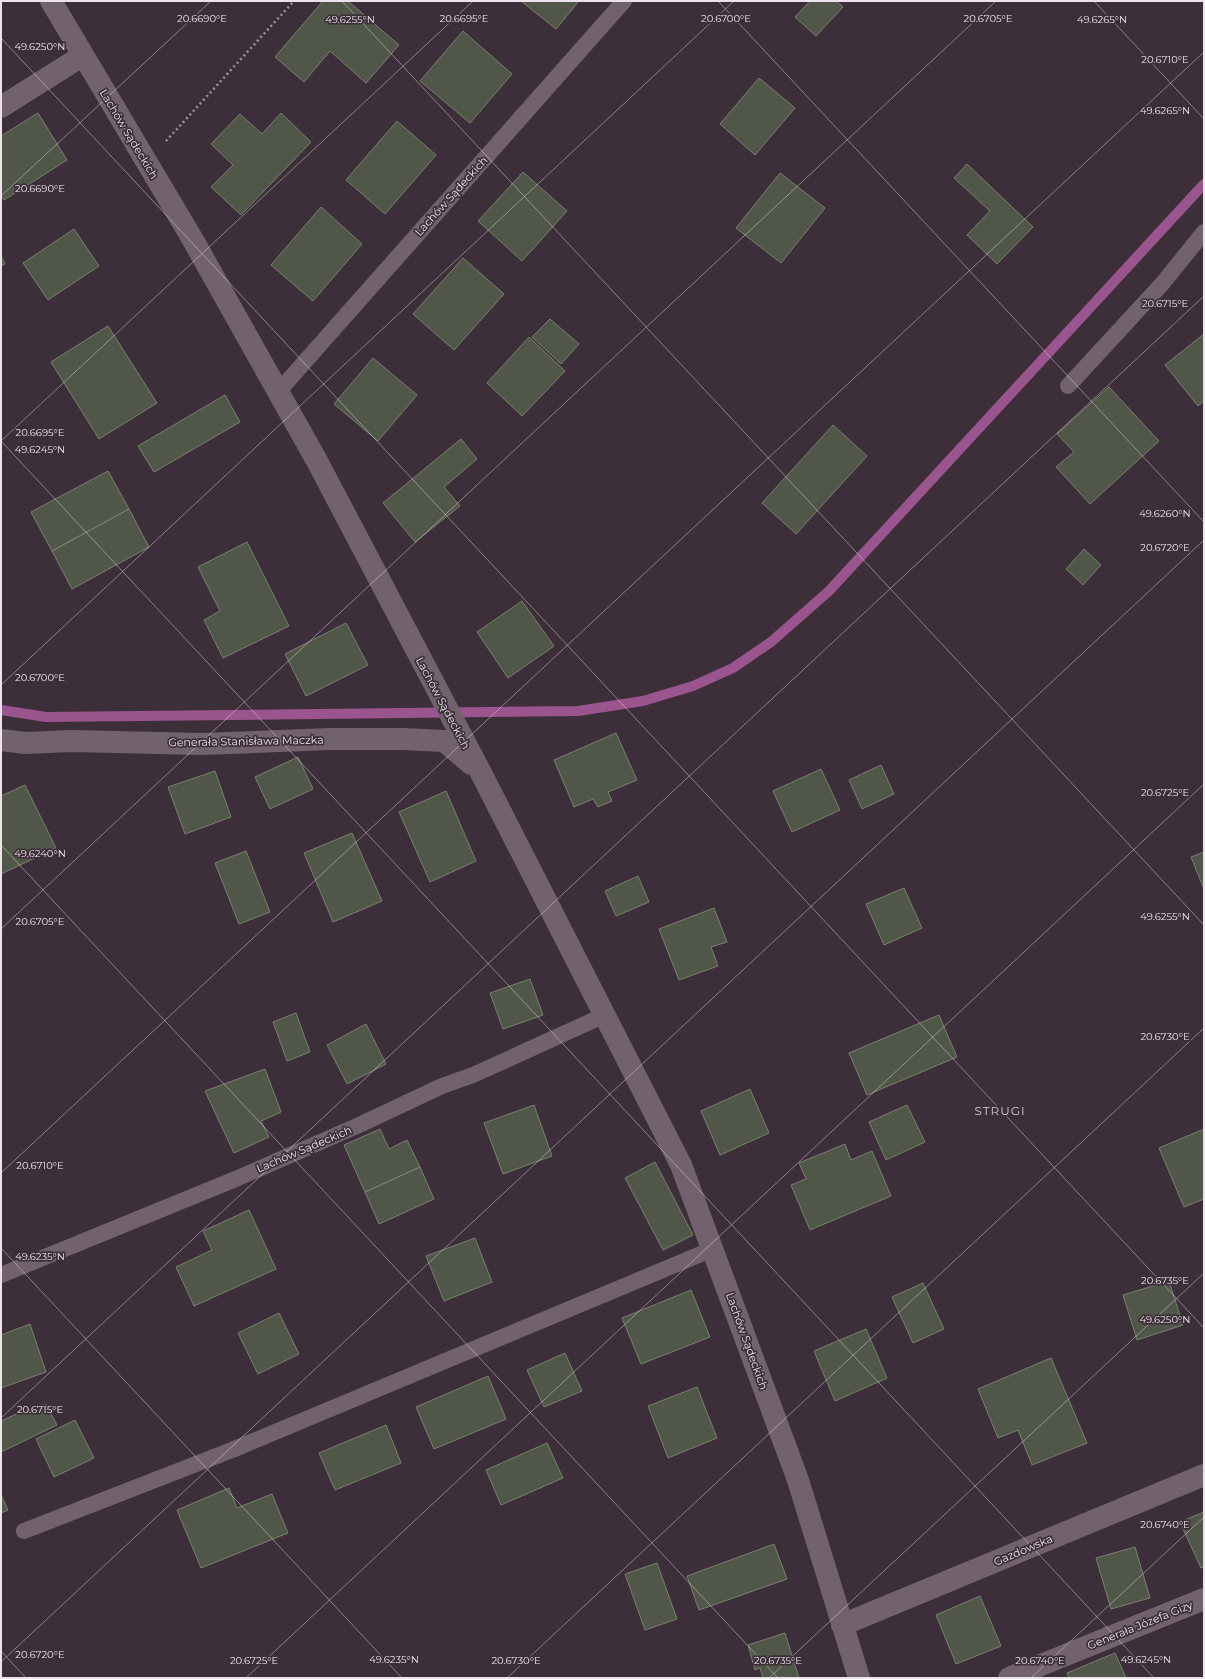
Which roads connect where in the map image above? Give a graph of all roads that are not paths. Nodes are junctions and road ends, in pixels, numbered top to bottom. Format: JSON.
{"nodes":[{"id":1,"x":51,"y":1,"type":"edge"},
{"id":2,"x":624,"y":1,"type":"edge"},
{"id":3,"x":82,"y":56,"type":"junction"},
{"id":4,"x":1,"y":107,"type":"edge"},
{"id":5,"x":1204,"y":232,"type":"edge"},
{"id":6,"x":1068,"y":386,"type":"dead end"},
{"id":7,"x":278,"y":392,"type":"junction"},
{"id":8,"x":1,"y":740,"type":"edge"},
{"id":9,"x":480,"y":771,"type":"junction"},
{"id":10,"x":605,"y":1015,"type":"junction"},
{"id":11,"x":713,"y":1249,"type":"junction"},
{"id":12,"x":1,"y":1275,"type":"edge"},
{"id":13,"x":1204,"y":1475,"type":"edge"},
{"id":14,"x":24,"y":1531,"type":"dead end"},
{"id":15,"x":1204,"y":1599,"type":"edge"},
{"id":16,"x":842,"y":1625,"type":"junction"},
{"id":17,"x":859,"y":1678,"type":"edge"},
{"id":18,"x":1009,"y":1678,"type":"edge"}],
"edges":[{"from":1,"to":3,"type":"street","name":"Lachów Sądeckich"},
{"from":2,"to":7,"type":"lane","name":"Lachów Sądeckich"},
{"from":3,"to":4,"type":"street"},
{"from":3,"to":7,"type":"street","name":"Lachów Sądeckich"},
{"from":5,"to":6,"type":"lane"},
{"from":7,"to":9,"type":"street","name":"Lachów Sądeckich"},
{"from":8,"to":9,"type":"street","name":"Generała Stanisława Maczka"},
{"from":9,"to":10,"type":"street","name":"Lachów Sądeckich"},
{"from":10,"to":11,"type":"street","name":"Lachów Sądeckich"},
{"from":10,"to":12,"type":"lane","name":"Lachów Sądeckich"},
{"from":11,"to":14,"type":"lane"},
{"from":11,"to":16,"type":"street","name":"Lachów Sądeckich"},
{"from":13,"to":16,"type":"street","name":"Gazdowska"},
{"from":15,"to":18,"type":"street","name":"Generała Józefa Gizy"},
{"from":16,"to":17,"type":"street","name":"Lachów Sądeckich"}]}
